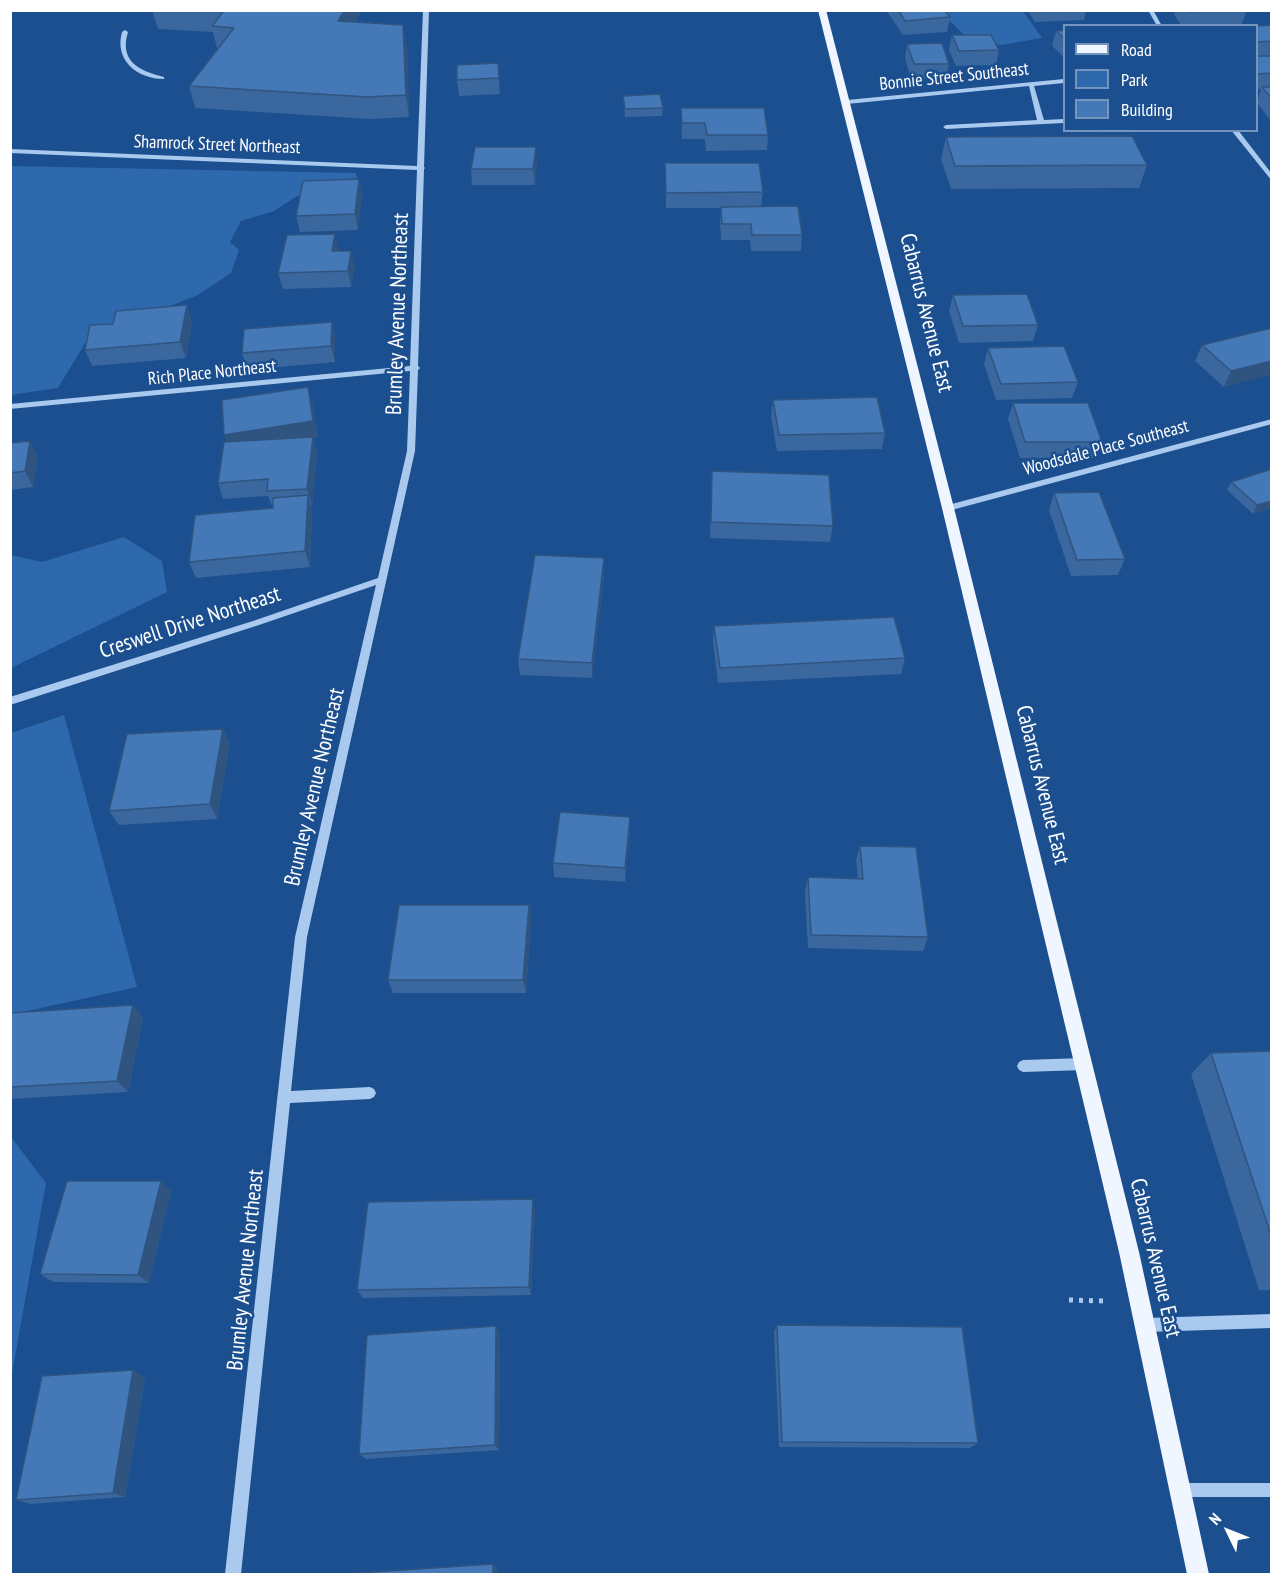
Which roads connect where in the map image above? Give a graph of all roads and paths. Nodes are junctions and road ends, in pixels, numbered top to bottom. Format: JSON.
{"nodes":[{"id":1,"x":426,"y":10,"type":"edge"},
{"id":2,"x":822,"y":10,"type":"edge"},
{"id":3,"x":1150,"y":10,"type":"edge"},
{"id":4,"x":1159,"y":24,"type":"edge"},
{"id":5,"x":125,"y":32,"type":"dead end"},
{"id":6,"x":162,"y":78,"type":"dead end"},
{"id":7,"x":1063,"y":81,"type":"edge"},
{"id":8,"x":1031,"y":84,"type":"junction"},
{"id":9,"x":847,"y":102,"type":"junction"},
{"id":10,"x":1063,"y":121,"type":"edge"},
{"id":11,"x":1041,"y":122,"type":"junction"},
{"id":12,"x":946,"y":127,"type":"dead end"},
{"id":13,"x":1236,"y":132,"type":"edge"},
{"id":14,"x":10,"y":151,"type":"edge"},
{"id":15,"x":422,"y":168,"type":"junction"},
{"id":16,"x":1272,"y":179,"type":"edge"},
{"id":17,"x":416,"y":368,"type":"junction"},
{"id":18,"x":10,"y":407,"type":"edge"},
{"id":19,"x":1272,"y":421,"type":"edge"},
{"id":20,"x":948,"y":508,"type":"junction"},
{"id":21,"x":381,"y":580,"type":"junction"},
{"id":22,"x":10,"y":701,"type":"edge"},
{"id":23,"x":1084,"y":1064,"type":"junction"},
{"id":24,"x":1023,"y":1066,"type":"dead end"},
{"id":25,"x":370,"y":1093,"type":"dead end"},
{"id":26,"x":284,"y":1097,"type":"junction"},
{"id":27,"x":1272,"y":1321,"type":"edge"},
{"id":28,"x":1145,"y":1325,"type":"junction"},
{"id":29,"x":1179,"y":1490,"type":"junction"},
{"id":30,"x":1272,"y":1490,"type":"edge"},
{"id":31,"x":233,"y":1575,"type":"edge"},
{"id":32,"x":1198,"y":1575,"type":"edge"}],
"edges":[{"from":1,"to":15,"type":"street","name":"Brumley Avenue Northeast"},
{"from":2,"to":9,"type":"main road","name":"Cabarrus Avenue East"},
{"from":3,"to":4,"type":"street"},
{"from":5,"to":6,"type":"street"},
{"from":7,"to":8,"type":"street","name":"Bonnie Street Southeast"},
{"from":8,"to":9,"type":"street","name":"Bonnie Street Southeast"},
{"from":8,"to":11,"type":"street"},
{"from":9,"to":20,"type":"main road","name":"Cabarrus Avenue East"},
{"from":10,"to":11,"type":"street"},
{"from":11,"to":12,"type":"street"},
{"from":13,"to":16,"type":"street"},
{"from":14,"to":15,"type":"street","name":"Shamrock Street Northeast"},
{"from":15,"to":17,"type":"street","name":"Brumley Avenue Northeast"},
{"from":17,"to":18,"type":"street","name":"Rich Place Northeast"},
{"from":17,"to":21,"type":"street","name":"Brumley Avenue Northeast"},
{"from":19,"to":20,"type":"street","name":"Woodsdale Place Southeast"},
{"from":20,"to":23,"type":"main road","name":"Cabarrus Avenue East"},
{"from":21,"to":22,"type":"street","name":"Creswell Drive Northeast"},
{"from":21,"to":26,"type":"street","name":"Brumley Avenue Northeast"},
{"from":23,"to":24,"type":"street"},
{"from":23,"to":28,"type":"main road","name":"Cabarrus Avenue East"},
{"from":25,"to":26,"type":"street"},
{"from":26,"to":31,"type":"street","name":"Brumley Avenue Northeast"},
{"from":27,"to":28,"type":"street"},
{"from":28,"to":29,"type":"main road","name":"Cabarrus Avenue East"},
{"from":29,"to":30,"type":"street"},
{"from":29,"to":32,"type":"main road","name":"Cabarrus Avenue East"}]}
